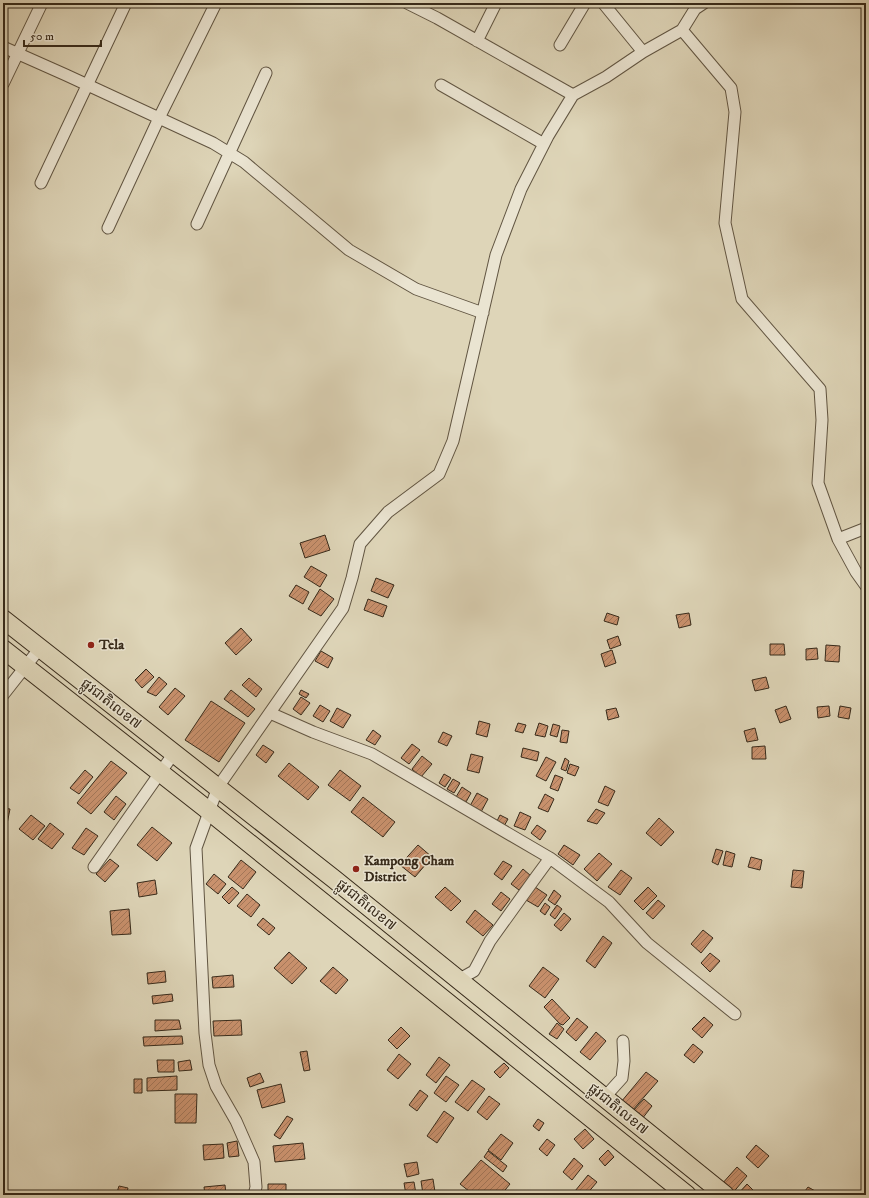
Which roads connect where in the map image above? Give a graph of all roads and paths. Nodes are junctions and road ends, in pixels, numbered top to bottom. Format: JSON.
{"nodes":[{"id":1,"x":42,"y":3,"type":"edge"},
{"id":2,"x":126,"y":3,"type":"edge"},
{"id":3,"x":216,"y":3,"type":"edge"},
{"id":4,"x":496,"y":3,"type":"edge"},
{"id":5,"x":585,"y":3,"type":"edge"},
{"id":6,"x":603,"y":3,"type":"edge"},
{"id":7,"x":704,"y":3,"type":"edge"},
{"id":8,"x":411,"y":4,"type":"edge"},
{"id":9,"x":682,"y":30,"type":"junction"},
{"id":10,"x":477,"y":41,"type":"junction"},
{"id":11,"x":560,"y":45,"type":"dead end"},
{"id":12,"x":3,"y":47,"type":"edge"},
{"id":13,"x":643,"y":52,"type":"junction"},
{"id":14,"x":18,"y":53,"type":"junction"},
{"id":15,"x":266,"y":72,"type":"dead end"},
{"id":16,"x":3,"y":84,"type":"edge"},
{"id":17,"x":88,"y":85,"type":"junction"},
{"id":18,"x":442,"y":85,"type":"dead end"},
{"id":19,"x":573,"y":95,"type":"junction"},
{"id":20,"x":159,"y":118,"type":"junction"},
{"id":21,"x":544,"y":144,"type":"junction"},
{"id":22,"x":229,"y":153,"type":"junction"},
{"id":23,"x":41,"y":182,"type":"dead end"},
{"id":24,"x":197,"y":224,"type":"dead end"},
{"id":25,"x":108,"y":228,"type":"dead end"},
{"id":26,"x":483,"y":313,"type":"junction"},
{"id":27,"x":866,"y":528,"type":"edge"},
{"id":28,"x":838,"y":539,"type":"junction"},
{"id":29,"x":866,"y":586,"type":"edge"},
{"id":30,"x":3,"y":619,"type":"edge"},
{"id":31,"x":40,"y":648,"type":"junction"},
{"id":32,"x":3,"y":649,"type":"edge"},
{"id":33,"x":3,"y":695,"type":"edge"},
{"id":34,"x":270,"y":713,"type":"junction"},
{"id":35,"x":174,"y":753,"type":"junction"},
{"id":36,"x":218,"y":787,"type":"junction"},
{"id":37,"x":550,"y":858,"type":"junction"},
{"id":38,"x":94,"y":867,"type":"dead end"},
{"id":39,"x":458,"y":980,"type":"junction"},
{"id":40,"x":735,"y":1014,"type":"dead end"},
{"id":41,"x":623,"y":1040,"type":"dead end"},
{"id":42,"x":604,"y":1098,"type":"junction"},
{"id":43,"x":254,"y":1195,"type":"edge"},
{"id":44,"x":687,"y":1195,"type":"edge"},
{"id":45,"x":725,"y":1195,"type":"edge"}],
"edges":[{"from":1,"to":14,"type":"street"},
{"from":2,"to":17,"type":"street"},
{"from":3,"to":20,"type":"street"},
{"from":4,"to":10,"type":"street"},
{"from":5,"to":11,"type":"street"},
{"from":6,"to":13,"type":"street"},
{"from":7,"to":9,"type":"street"},
{"from":8,"to":10,"type":"street"},
{"from":9,"to":13,"type":"street"},
{"from":9,"to":28,"type":"street"},
{"from":10,"to":19,"type":"street"},
{"from":12,"to":14,"type":"street"},
{"from":13,"to":19,"type":"street"},
{"from":14,"to":16,"type":"street"},
{"from":14,"to":17,"type":"street"},
{"from":15,"to":22,"type":"street"},
{"from":17,"to":20,"type":"street"},
{"from":17,"to":23,"type":"street"},
{"from":18,"to":21,"type":"street"},
{"from":19,"to":21,"type":"street"},
{"from":20,"to":22,"type":"street"},
{"from":20,"to":25,"type":"street"},
{"from":21,"to":26,"type":"street"},
{"from":22,"to":24,"type":"street"},
{"from":22,"to":26,"type":"street"},
{"from":26,"to":34,"type":"street"},
{"from":27,"to":28,"type":"street"},
{"from":28,"to":29,"type":"street"},
{"from":30,"to":31,"type":"highway","name":"ផ្លូវជាតិលេខ៧"},
{"from":31,"to":33,"type":"street"},
{"from":31,"to":35,"type":"highway","name":"ផ្លូវជាតិលេខ៧"},
{"from":32,"to":44,"type":"highway","name":"ផ្លូវជាតិលេខ៧"},
{"from":34,"to":36,"type":"street"},
{"from":34,"to":37,"type":"street"},
{"from":35,"to":36,"type":"highway","name":"ផ្លូវជាតិលេខ៧"},
{"from":35,"to":38,"type":"street"},
{"from":36,"to":39,"type":"highway","name":"ផ្លូវជាតិលេខ៧"},
{"from":36,"to":43,"type":"street"},
{"from":37,"to":39,"type":"street"},
{"from":37,"to":40,"type":"street"},
{"from":39,"to":42,"type":"highway","name":"ផ្លូវជាតិលេខ៧"},
{"from":41,"to":42,"type":"street"},
{"from":42,"to":45,"type":"highway","name":"ផ្លូវជាតិលេខ៧"}]}
